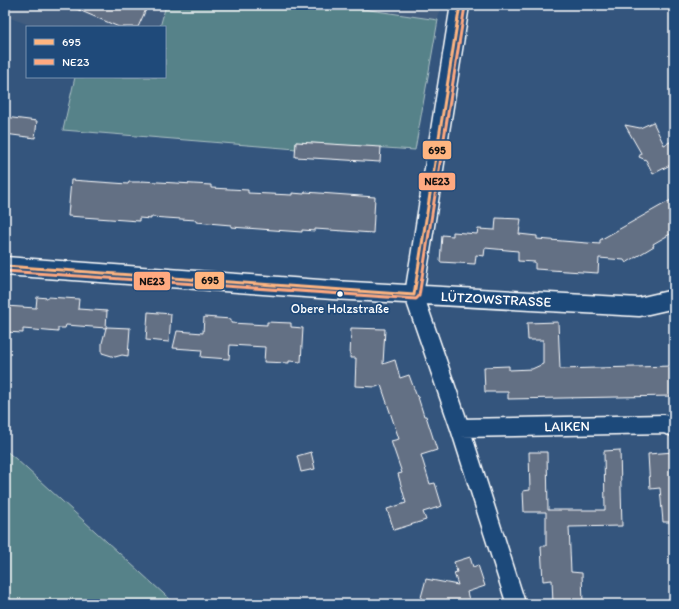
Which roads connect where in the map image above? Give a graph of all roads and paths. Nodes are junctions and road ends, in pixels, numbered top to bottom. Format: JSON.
{"nodes":[{"id":1,"x":460,"y":5,"type":"edge"},
{"id":2,"x":5,"y":266,"type":"edge"},
{"id":3,"x":414,"y":295,"type":"junction"},
{"id":4,"x":674,"y":299,"type":"edge"},
{"id":5,"x":674,"y":427,"type":"edge"},
{"id":6,"x":460,"y":428,"type":"junction"},
{"id":7,"x":516,"y":604,"type":"edge"}],
"edges":[{"from":1,"to":3,"type":"street"},
{"from":2,"to":3,"type":"street","name":"LÜTZOWSTRASSE"},
{"from":3,"to":4,"type":"street","name":"LÜTZOWSTRASSE"},
{"from":3,"to":6,"type":"street"},
{"from":5,"to":6,"type":"street","name":"LAIKEN"},
{"from":6,"to":7,"type":"street"}]}
